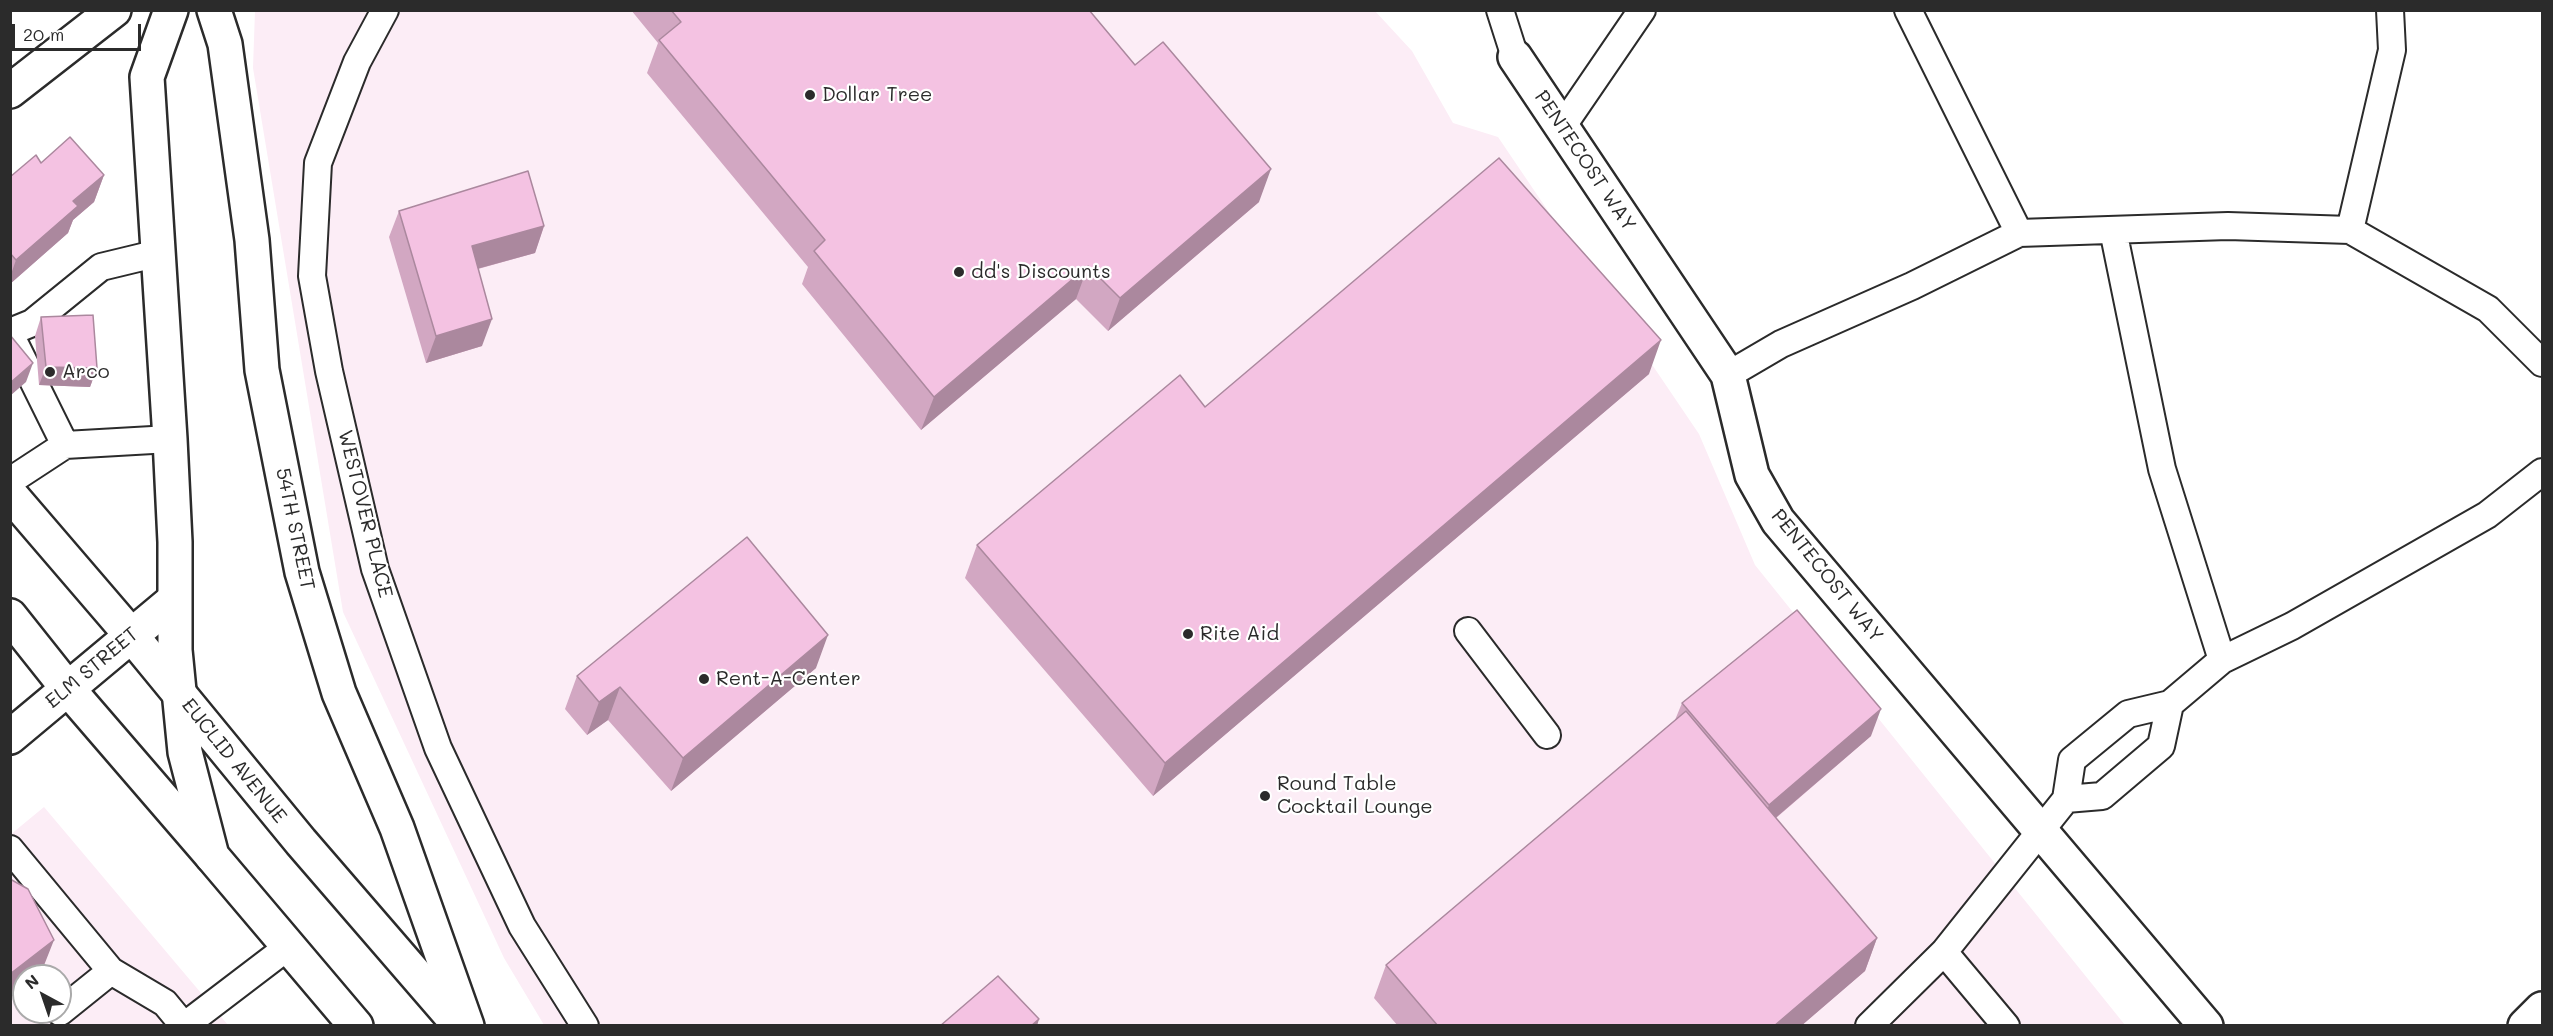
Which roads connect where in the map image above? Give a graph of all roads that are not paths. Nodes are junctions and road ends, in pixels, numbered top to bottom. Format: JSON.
{"nodes":[{"id":1,"x":114,"y":10,"type":"edge"},
{"id":2,"x":171,"y":10,"type":"edge"},
{"id":3,"x":214,"y":10,"type":"edge"},
{"id":4,"x":385,"y":10,"type":"edge"},
{"id":5,"x":1500,"y":10,"type":"edge"},
{"id":6,"x":1642,"y":10,"type":"edge"},
{"id":7,"x":1908,"y":10,"type":"edge"},
{"id":8,"x":2390,"y":10,"type":"edge"},
{"id":9,"x":1515,"y":57,"type":"joint"},
{"id":10,"x":10,"y":91,"type":"edge"},
{"id":11,"x":1562,"y":127,"type":"junction"},
{"id":12,"x":2113,"y":230,"type":"junction"},
{"id":13,"x":2350,"y":230,"type":"junction"},
{"id":14,"x":2019,"y":233,"type":"junction"},
{"id":15,"x":159,"y":253,"type":"junction"},
{"id":16,"x":10,"y":333,"type":"edge"},
{"id":17,"x":2542,"y":363,"type":"edge"},
{"id":18,"x":1728,"y":375,"type":"junction"},
{"id":19,"x":170,"y":439,"type":"junction"},
{"id":20,"x":65,"y":446,"type":"junction"},
{"id":21,"x":2542,"y":472,"type":"edge"},
{"id":22,"x":10,"y":481,"type":"edge"},
{"id":23,"x":10,"y":494,"type":"edge"},
{"id":24,"x":174,"y":600,"type":"junction"},
{"id":25,"x":10,"y":616,"type":"edge"},
{"id":26,"x":1468,"y":631,"type":"dead end"},
{"id":27,"x":131,"y":635,"type":"junction"},
{"id":28,"x":2222,"y":660,"type":"junction"},
{"id":29,"x":68,"y":689,"type":"junction"},
{"id":30,"x":178,"y":693,"type":"junction"},
{"id":31,"x":2170,"y":704,"type":"junction"},
{"id":32,"x":1547,"y":735,"type":"dead end"},
{"id":33,"x":10,"y":737,"type":"edge"},
{"id":34,"x":2066,"y":799,"type":"junction"},
{"id":35,"x":2039,"y":829,"type":"junction"},
{"id":36,"x":10,"y":849,"type":"edge"},
{"id":37,"x":212,"y":856,"type":"junction"},
{"id":38,"x":289,"y":946,"type":"junction"},
{"id":39,"x":1944,"y":952,"type":"junction"},
{"id":40,"x":111,"y":971,"type":"junction"},
{"id":41,"x":72,"y":1002,"type":"edge"},
{"id":42,"x":2542,"y":1009,"type":"edge"},
{"id":43,"x":184,"y":1025,"type":"edge"},
{"id":44,"x":356,"y":1026,"type":"edge"},
{"id":45,"x":460,"y":1026,"type":"edge"},
{"id":46,"x":467,"y":1026,"type":"edge"},
{"id":47,"x":585,"y":1026,"type":"edge"},
{"id":48,"x":1869,"y":1026,"type":"edge"},
{"id":49,"x":2006,"y":1026,"type":"edge"},
{"id":50,"x":2206,"y":1026,"type":"edge"},
{"id":51,"x":2525,"y":1026,"type":"edge"}],
"edges":[{"from":1,"to":10,"type":"main road"},
{"from":2,"to":15,"type":"main road"},
{"from":3,"to":46,"type":"main road","name":"54TH STREET"},
{"from":4,"to":47,"type":"lane","name":"WESTOVER PLACE"},
{"from":5,"to":9,"type":"lane","name":"PENTECOST WAY"},
{"from":6,"to":11,"type":"lane"},
{"from":7,"to":14,"type":"lane"},
{"from":8,"to":13,"type":"lane"},
{"from":9,"to":11,"type":"main road","name":"PENTECOST WAY"},
{"from":11,"to":18,"type":"main road","name":"PENTECOST WAY"},
{"from":12,"to":13,"type":"lane"},
{"from":12,"to":14,"type":"lane"},
{"from":12,"to":28,"type":"lane"},
{"from":13,"to":17,"type":"lane"},
{"from":14,"to":18,"type":"lane"},
{"from":15,"to":16,"type":"lane"},
{"from":15,"to":19,"type":"main road"},
{"from":16,"to":20,"type":"lane"},
{"from":18,"to":35,"type":"main road","name":"PENTECOST WAY"},
{"from":19,"to":20,"type":"lane"},
{"from":19,"to":24,"type":"main road"},
{"from":20,"to":22,"type":"lane"},
{"from":21,"to":28,"type":"lane"},
{"from":23,"to":27,"type":"main road","name":"EUCLID AVENUE"},
{"from":24,"to":27,"type":"main road","name":"ELM STREET"},
{"from":24,"to":30,"type":"main road"},
{"from":25,"to":29,"type":"main road"},
{"from":26,"to":32,"type":"lane"},
{"from":27,"to":29,"type":"main road","name":"ELM STREET"},
{"from":27,"to":30,"type":"main road","name":"EUCLID AVENUE"},
{"from":28,"to":31,"type":"lane"},
{"from":29,"to":33,"type":"main road","name":"ELM STREET"},
{"from":29,"to":37,"type":"main road"},
{"from":30,"to":37,"type":"main road"},
{"from":30,"to":45,"type":"main road","name":"EUCLID AVENUE"},
{"from":31,"to":34,"type":"lane"},
{"from":31,"to":34,"type":"lane"},
{"from":34,"to":35,"type":"lane"},
{"from":35,"to":39,"type":"lane"},
{"from":35,"to":50,"type":"main road","name":"PENTECOST WAY"},
{"from":36,"to":40,"type":"lane"},
{"from":37,"to":38,"type":"main road"},
{"from":38,"to":43,"type":"lane"},
{"from":38,"to":44,"type":"main road"},
{"from":39,"to":48,"type":"lane"},
{"from":39,"to":49,"type":"lane"},
{"from":40,"to":41,"type":"lane"},
{"from":40,"to":43,"type":"lane"},
{"from":42,"to":51,"type":"main road"}]}
